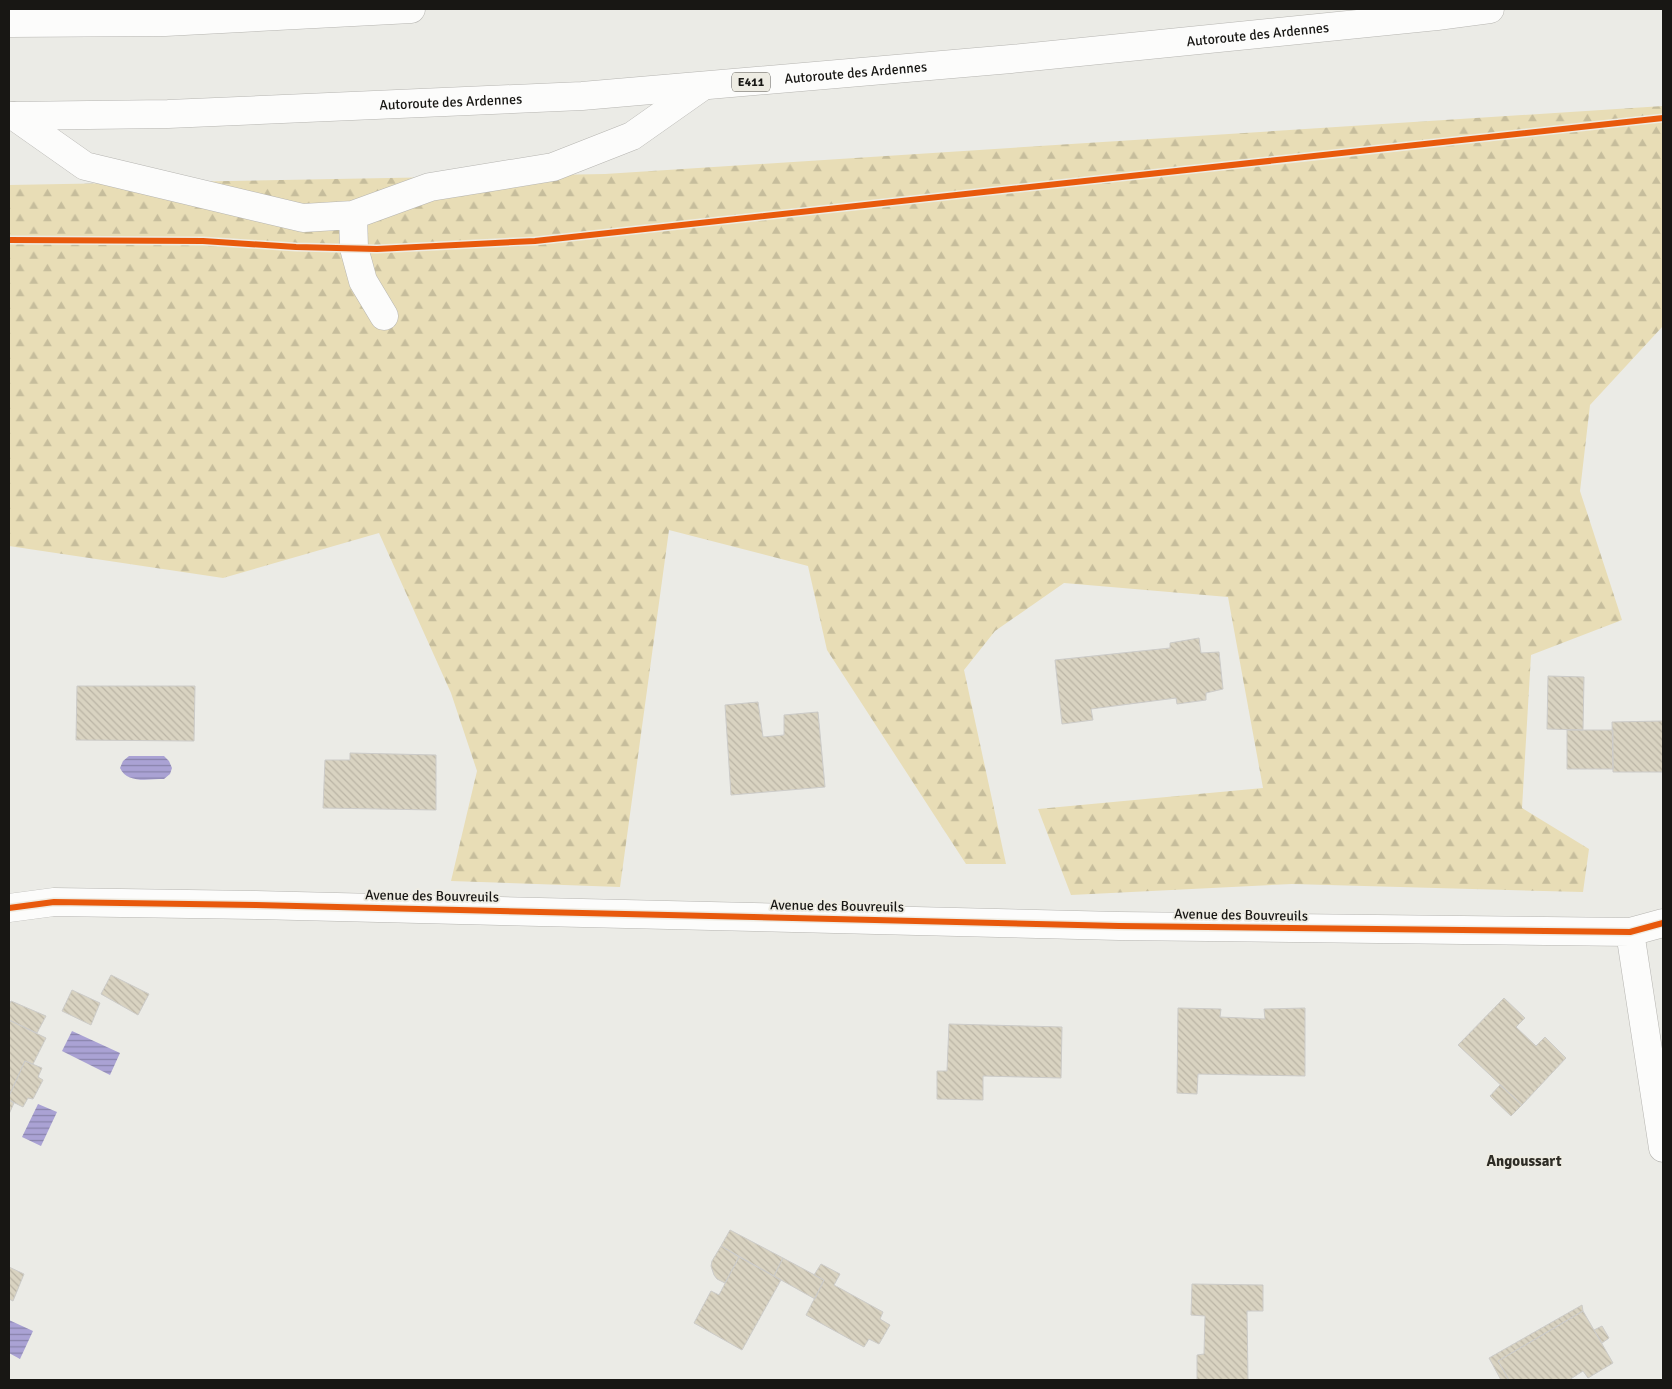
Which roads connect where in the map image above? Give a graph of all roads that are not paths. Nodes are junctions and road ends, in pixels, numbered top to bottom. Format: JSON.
{"nodes":[{"id":1,"x":411,"y":9,"type":"edge"},
{"id":2,"x":1490,"y":9,"type":"edge"},
{"id":3,"x":9,"y":23,"type":"edge"},
{"id":4,"x":702,"y":86,"type":"junction"},
{"id":5,"x":11,"y":116,"type":"edge"},
{"id":6,"x":353,"y":215,"type":"junction"},
{"id":7,"x":384,"y":316,"type":"dead end"},
{"id":8,"x":9,"y":908,"type":"edge"},
{"id":9,"x":1663,"y":923,"type":"edge"},
{"id":10,"x":1630,"y":932,"type":"junction"},
{"id":11,"x":1663,"y":1148,"type":"edge"}],
"edges":[{"from":1,"to":3,"type":"main road"},
{"from":2,"to":4,"type":"main road","name":"Autoroute des Ardennes","number":"E411"},
{"from":4,"to":5,"type":"main road","name":"Autoroute des Ardennes","number":"E411"},
{"from":4,"to":6,"type":"main road"},
{"from":5,"to":6,"type":"main road"},
{"from":6,"to":7,"type":"main road"},
{"from":8,"to":10,"type":"main road","name":"Avenue des Bouvreuils"},
{"from":9,"to":10,"type":"main road","name":"Avenue des Bouvreuils"},
{"from":10,"to":11,"type":"main road"}]}
